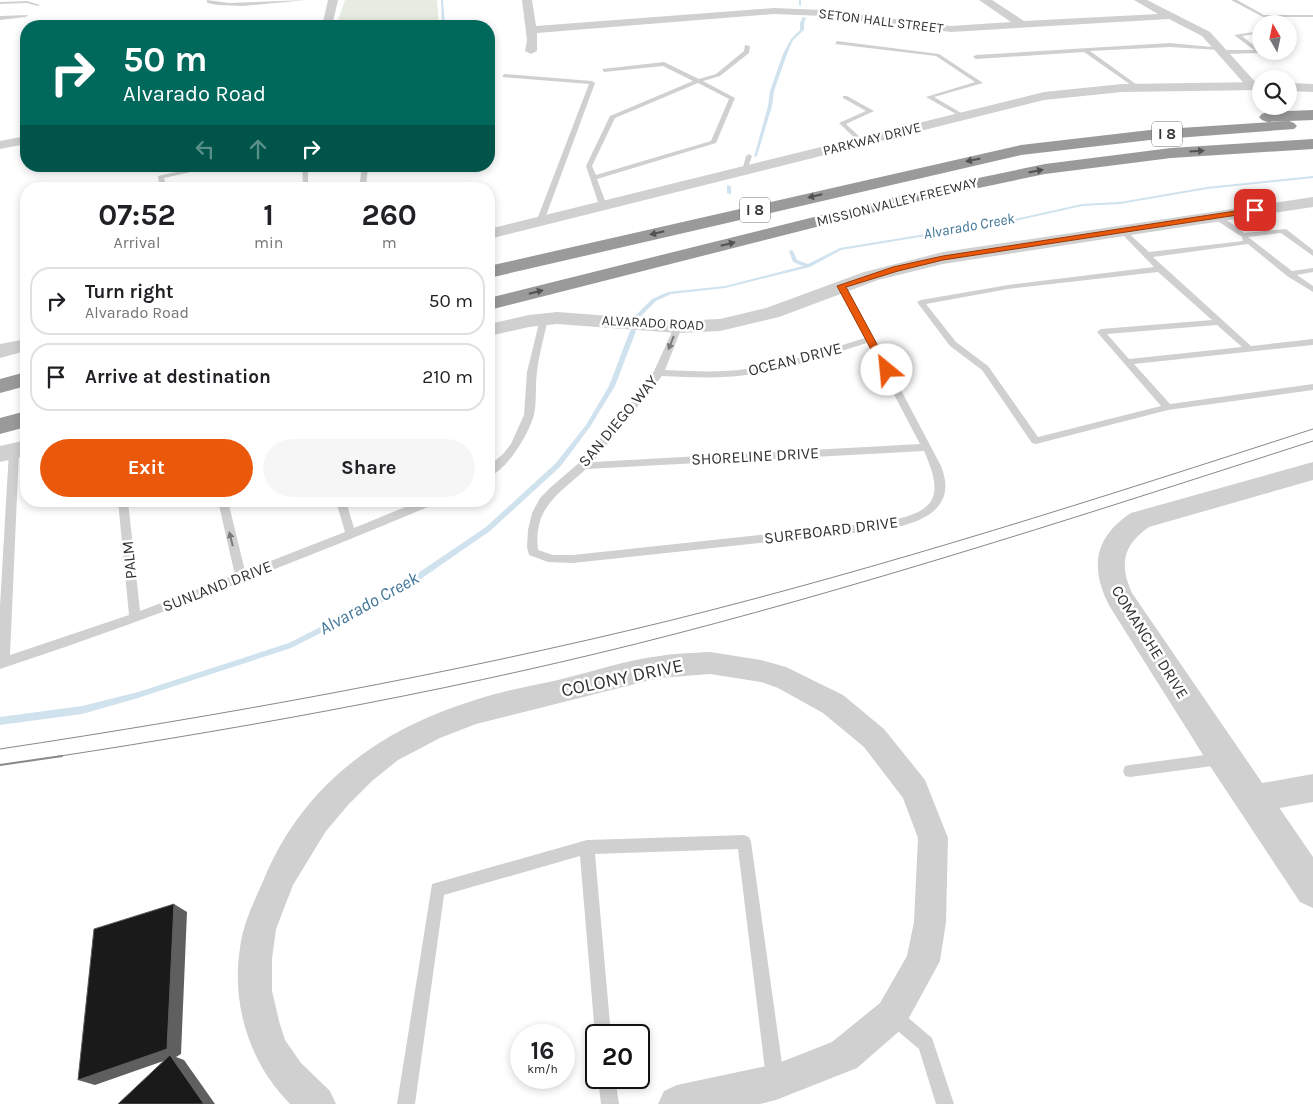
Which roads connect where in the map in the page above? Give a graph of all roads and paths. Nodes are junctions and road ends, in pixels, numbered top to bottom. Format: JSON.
{"nodes":[{"id":1,"x":210,"y":0,"type":"edge"},
{"id":2,"x":305,"y":0,"type":"edge"},
{"id":3,"x":333,"y":0,"type":"edge"},
{"id":4,"x":527,"y":0,"type":"edge"},
{"id":5,"x":732,"y":0,"type":"edge"},
{"id":6,"x":984,"y":0,"type":"edge"},
{"id":7,"x":1140,"y":0,"type":"edge"},
{"id":8,"x":1233,"y":0,"type":"edge"},
{"id":9,"x":288,"y":1,"type":"edge"},
{"id":10,"x":248,"y":2,"type":"edge"},
{"id":11,"x":0,"y":3,"type":"edge"},
{"id":12,"x":38,"y":5,"type":"dead end"},
{"id":13,"x":743,"y":12,"type":"junction"},
{"id":14,"x":26,"y":16,"type":"dead end"},
{"id":15,"x":1171,"y":16,"type":"junction"},
{"id":16,"x":1313,"y":16,"type":"edge"},
{"id":17,"x":0,"y":18,"type":"edge"},
{"id":18,"x":328,"y":20,"type":"edge"},
{"id":19,"x":1023,"y":26,"type":"junction"},
{"id":20,"x":531,"y":30,"type":"junction"},
{"id":21,"x":1252,"y":33,"type":"edge"},
{"id":22,"x":837,"y":43,"type":"dead end"},
{"id":23,"x":1252,"y":43,"type":"edge"},
{"id":24,"x":1248,"y":44,"type":"junction"},
{"id":25,"x":747,"y":46,"type":"dead end"},
{"id":26,"x":1085,"y":50,"type":"junction"},
{"id":27,"x":1221,"y":50,"type":"junction"},
{"id":28,"x":531,"y":51,"type":"dead end"},
{"id":29,"x":976,"y":57,"type":"dead end"},
{"id":30,"x":604,"y":70,"type":"dead end"},
{"id":31,"x":504,"y":76,"type":"dead end"},
{"id":32,"x":698,"y":81,"type":"junction"},
{"id":33,"x":1252,"y":81,"type":"edge"},
{"id":34,"x":1252,"y":86,"type":"edge"},
{"id":35,"x":1297,"y":87,"type":"edge"},
{"id":36,"x":1138,"y":88,"type":"junction"},
{"id":37,"x":1313,"y":88,"type":"edge"},
{"id":38,"x":845,"y":97,"type":"dead end"},
{"id":39,"x":1313,"y":115,"type":"edge"},
{"id":40,"x":966,"y":117,"type":"junction"},
{"id":41,"x":1313,"y":126,"type":"edge"},
{"id":42,"x":20,"y":141,"type":"edge"},
{"id":43,"x":862,"y":142,"type":"junction"},
{"id":44,"x":1313,"y":144,"type":"edge"},
{"id":45,"x":0,"y":145,"type":"edge"},
{"id":46,"x":1021,"y":150,"type":"junction"},
{"id":47,"x":185,"y":172,"type":"edge"},
{"id":48,"x":593,"y":178,"type":"junction"},
{"id":49,"x":162,"y":182,"type":"edge"},
{"id":50,"x":972,"y":201,"type":"dead end"},
{"id":51,"x":1313,"y":202,"type":"edge"},
{"id":52,"x":603,"y":206,"type":"junction"},
{"id":53,"x":1216,"y":216,"type":"junction"},
{"id":54,"x":818,"y":221,"type":"junction"},
{"id":55,"x":540,"y":222,"type":"junction"},
{"id":56,"x":1123,"y":230,"type":"junction"},
{"id":57,"x":495,"y":233,"type":"edge"},
{"id":58,"x":1242,"y":236,"type":"junction"},
{"id":59,"x":1250,"y":242,"type":"junction"},
{"id":60,"x":1313,"y":254,"type":"edge"},
{"id":61,"x":1147,"y":255,"type":"junction"},
{"id":62,"x":1160,"y":269,"type":"junction"},
{"id":63,"x":1313,"y":270,"type":"edge"},
{"id":64,"x":495,"y":271,"type":"edge"},
{"id":65,"x":1290,"y":274,"type":"junction"},
{"id":66,"x":842,"y":286,"type":"junction"},
{"id":67,"x":1313,"y":290,"type":"edge"},
{"id":68,"x":495,"y":302,"type":"edge"},
{"id":69,"x":544,"y":319,"type":"junction"},
{"id":70,"x":1219,"y":322,"type":"junction"},
{"id":71,"x":678,"y":327,"type":"junction"},
{"id":72,"x":495,"y":329,"type":"edge"},
{"id":73,"x":870,"y":339,"type":"junction"},
{"id":74,"x":1313,"y":342,"type":"edge"},
{"id":75,"x":20,"y":347,"type":"edge"},
{"id":76,"x":1248,"y":349,"type":"junction"},
{"id":77,"x":0,"y":352,"type":"edge"},
{"id":78,"x":1127,"y":362,"type":"junction"},
{"id":79,"x":659,"y":373,"type":"junction"},
{"id":80,"x":20,"y":381,"type":"edge"},
{"id":81,"x":0,"y":386,"type":"edge"},
{"id":82,"x":1313,"y":387,"type":"edge"},
{"id":83,"x":1168,"y":407,"type":"junction"},
{"id":84,"x":20,"y":421,"type":"edge"},
{"id":85,"x":0,"y":426,"type":"edge"},
{"id":86,"x":927,"y":447,"type":"junction"},
{"id":87,"x":13,"y":451,"type":"edge"},
{"id":88,"x":582,"y":466,"type":"junction"},
{"id":89,"x":495,"y":467,"type":"edge"},
{"id":90,"x":1313,"y":471,"type":"edge"},
{"id":91,"x":124,"y":507,"type":"edge"},
{"id":92,"x":224,"y":507,"type":"edge"},
{"id":93,"x":343,"y":507,"type":"edge"},
{"id":94,"x":417,"y":507,"type":"edge"},
{"id":95,"x":351,"y":535,"type":"junction"},
{"id":96,"x":541,"y":557,"type":"joint"},
{"id":97,"x":240,"y":577,"type":"junction"},
{"id":98,"x":135,"y":618,"type":"junction"},
{"id":99,"x":2,"y":663,"type":"edge"},
{"id":100,"x":1224,"y":758,"type":"junction"},
{"id":101,"x":1130,"y":772,"type":"dead end"},
{"id":102,"x":1313,"y":788,"type":"edge"},
{"id":103,"x":1251,"y":799,"type":"junction"},
{"id":104,"x":587,"y":848,"type":"junction"},
{"id":105,"x":1313,"y":889,"type":"edge"},
{"id":106,"x":892,"y":1015,"type":"junction"},
{"id":107,"x":602,"y":1024,"type":"edge"},
{"id":108,"x":776,"y":1082,"type":"junction"},
{"id":109,"x":608,"y":1089,"type":"edge"},
{"id":110,"x":317,"y":1104,"type":"edge"},
{"id":111,"x":406,"y":1104,"type":"edge"},
{"id":112,"x":610,"y":1104,"type":"edge"},
{"id":113,"x":677,"y":1104,"type":"edge"},
{"id":114,"x":945,"y":1104,"type":"edge"}],
"edges":[{"from":1,"to":10,"type":"lane"},
{"from":2,"to":9,"type":"lane"},
{"from":3,"to":18,"type":"street"},
{"from":4,"to":20,"type":"street"},
{"from":5,"to":13,"type":"street"},
{"from":6,"to":19,"type":"street"},
{"from":7,"to":15,"type":"street"},
{"from":8,"to":16,"type":"lane"},
{"from":9,"to":10,"type":"lane"},
{"from":11,"to":12,"type":"lane"},
{"from":13,"to":19,"type":"street","name":"SETON HALL STREET"},
{"from":13,"to":20,"type":"street","name":"SETON HALL STREET"},
{"from":14,"to":17,"type":"lane"},
{"from":15,"to":19,"type":"street","name":"SETON HALL STREET"},
{"from":15,"to":27,"type":"street"},
{"from":20,"to":28,"type":"street"},
{"from":21,"to":24,"type":"lane"},
{"from":22,"to":40,"type":"lane"},
{"from":23,"to":24,"type":"lane"},
{"from":24,"to":27,"type":"lane"},
{"from":25,"to":32,"type":"lane"},
{"from":26,"to":27,"type":"lane"},
{"from":26,"to":29,"type":"lane"},
{"from":26,"to":36,"type":"lane"},
{"from":27,"to":33,"type":"street"},
{"from":30,"to":32,"type":"lane"},
{"from":31,"to":55,"type":"lane"},
{"from":32,"to":48,"type":"lane"},
{"from":32,"to":48,"type":"lane"},
{"from":34,"to":36,"type":"street","name":"PARKWAY DRIVE"},
{"from":35,"to":37,"type":"street"},
{"from":36,"to":40,"type":"street","name":"PARKWAY DRIVE"},
{"from":38,"to":43,"type":"lane"},
{"from":39,"to":46,"type":"highway"},
{"from":40,"to":43,"type":"street","name":"PARKWAY DRIVE"},
{"from":41,"to":46,"type":"highway","name":"MISSION VALLEY FREEWAY","number":"I 8"},
{"from":42,"to":45,"type":"street"},
{"from":43,"to":52,"type":"street","name":"PARKWAY DRIVE"},
{"from":54,"to":44,"type":"highway","name":"MISSION VALLEY FREEWAY","number":"I 8","one_way":true},
{"from":46,"to":64,"type":"highway","name":"MISSION VALLEY FREEWAY","number":"I 8","one_way":true},
{"from":47,"to":49,"type":"lane"},
{"from":48,"to":52,"type":"lane"},
{"from":50,"to":54,"type":"highway"},
{"from":51,"to":53,"type":"street","name":"ALVARADO ROAD"},
{"from":52,"to":55,"type":"street","name":"PARKWAY DRIVE"},
{"from":53,"to":56,"type":"street","name":"ALVARADO ROAD"},
{"from":53,"to":58,"type":"lane"},
{"from":68,"to":54,"type":"highway","name":"MISSION VALLEY FREEWAY","number":"I 8","one_way":true},
{"from":55,"to":57,"type":"street","name":"PARKWAY DRIVE"},
{"from":56,"to":61,"type":"lane"},
{"from":56,"to":66,"type":"street","name":"ALVARADO ROAD"},
{"from":58,"to":59,"type":"lane"},
{"from":58,"to":60,"type":"lane"},
{"from":59,"to":61,"type":"lane"},
{"from":59,"to":65,"type":"lane"},
{"from":61,"to":62,"type":"lane"},
{"from":62,"to":70,"type":"lane"},
{"from":62,"to":83,"type":"lane"},
{"from":63,"to":65,"type":"lane"},
{"from":65,"to":67,"type":"lane"},
{"from":66,"to":71,"type":"street","name":"ALVARADO ROAD"},
{"from":66,"to":73,"type":"lane","name":"SURFBOARD DRIVE"},
{"from":69,"to":71,"type":"street","name":"ALVARADO ROAD"},
{"from":69,"to":72,"type":"street","name":"ALVARADO ROAD"},
{"from":69,"to":89,"type":"lane"},
{"from":70,"to":76,"type":"lane"},
{"from":70,"to":78,"type":"lane"},
{"from":71,"to":79,"type":"lane","name":"SAN DIEGO WAY","one_way":true},
{"from":73,"to":79,"type":"lane","name":"OCEAN DRIVE"},
{"from":73,"to":86,"type":"lane","name":"SURFBOARD DRIVE"},
{"from":74,"to":76,"type":"lane"},
{"from":75,"to":77,"type":"street"},
{"from":76,"to":78,"type":"lane"},
{"from":78,"to":83,"type":"lane"},
{"from":79,"to":88,"type":"lane","name":"SAN DIEGO WAY"},
{"from":80,"to":81,"type":"highway"},
{"from":82,"to":83,"type":"lane"},
{"from":84,"to":85,"type":"highway"},
{"from":86,"to":88,"type":"lane","name":"SHORELINE DRIVE"},
{"from":86,"to":96,"type":"lane","name":"SURFBOARD DRIVE"},
{"from":87,"to":99,"type":"lane"},
{"from":88,"to":96,"type":"lane","name":"SAN DIEGO WAY"},
{"from":90,"to":100,"type":"street","name":"COMANCHE DRIVE"},
{"from":91,"to":98,"type":"lane","name":"PALM"},
{"from":97,"to":92,"type":"lane","one_way":true},
{"from":93,"to":95,"type":"lane"},
{"from":94,"to":95,"type":"lane","name":"SUNLAND DRIVE"},
{"from":95,"to":97,"type":"lane","name":"SUNLAND DRIVE"},
{"from":97,"to":98,"type":"lane","name":"SUNLAND DRIVE"},
{"from":98,"to":99,"type":"lane","name":"SUNLAND DRIVE"},
{"from":100,"to":101,"type":"lane"},
{"from":100,"to":103,"type":"street","name":"COMANCHE DRIVE"},
{"from":102,"to":103,"type":"street"},
{"from":103,"to":105,"type":"street","name":"COMANCHE DRIVE"},
{"from":104,"to":107,"type":"lane"},
{"from":104,"to":108,"type":"lane"},
{"from":104,"to":111,"type":"lane"},
{"from":106,"to":108,"type":"street","name":"COLONY DRIVE"},
{"from":106,"to":110,"type":"street","name":"COLONY DRIVE"},
{"from":106,"to":114,"type":"lane"},
{"from":108,"to":113,"type":"street","name":"COLONY DRIVE"},
{"from":109,"to":112,"type":"lane"}]}
